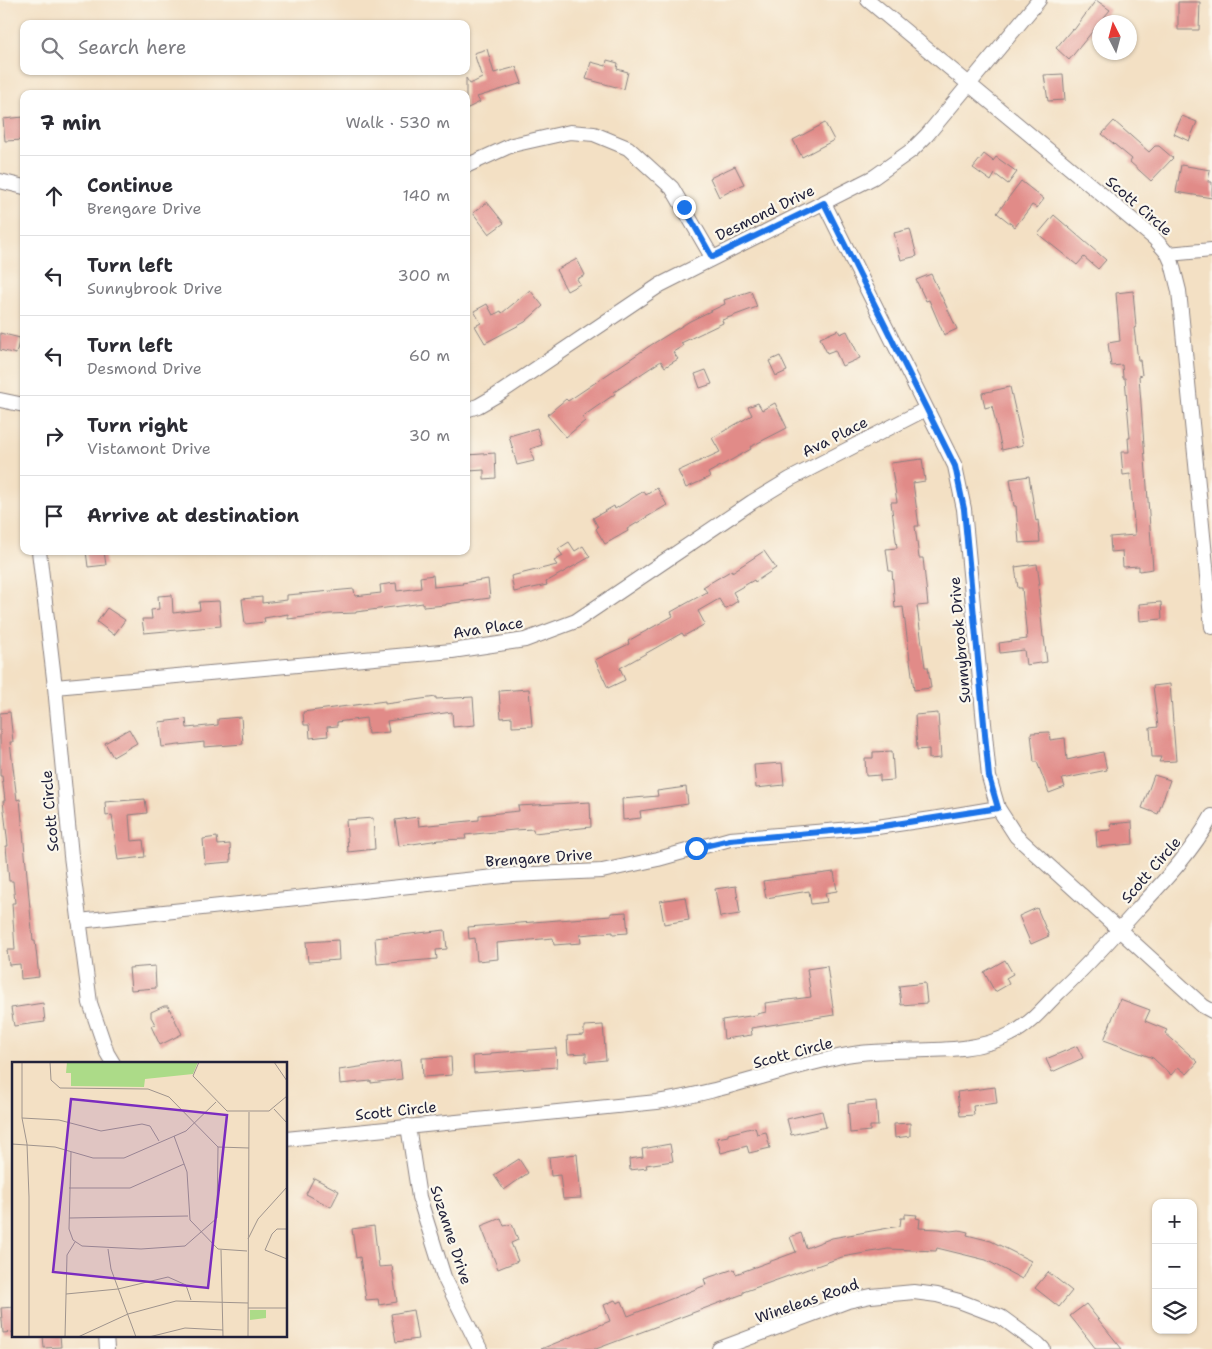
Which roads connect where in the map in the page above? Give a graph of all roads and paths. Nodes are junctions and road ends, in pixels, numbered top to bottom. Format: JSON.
{"nodes":[{"id":1,"x":868,"y":0,"type":"edge"},
{"id":2,"x":1039,"y":0,"type":"edge"},
{"id":3,"x":969,"y":85,"type":"junction"},
{"id":4,"x":470,"y":164,"type":"edge"},
{"id":5,"x":0,"y":181,"type":"edge"},
{"id":6,"x":20,"y":186,"type":"edge"},
{"id":7,"x":824,"y":203,"type":"junction"},
{"id":8,"x":1212,"y":250,"type":"edge"},
{"id":9,"x":1168,"y":254,"type":"junction"},
{"id":10,"x":712,"y":257,"type":"junction"},
{"id":11,"x":0,"y":400,"type":"edge"},
{"id":12,"x":20,"y":404,"type":"edge"},
{"id":13,"x":470,"y":409,"type":"edge"},
{"id":14,"x":926,"y":410,"type":"junction"},
{"id":15,"x":39,"y":555,"type":"edge"},
{"id":16,"x":1212,"y":627,"type":"edge"},
{"id":17,"x":55,"y":687,"type":"junction"},
{"id":18,"x":998,"y":808,"type":"junction"},
{"id":19,"x":1212,"y":816,"type":"edge"},
{"id":20,"x":79,"y":922,"type":"junction"},
{"id":21,"x":1119,"y":930,"type":"junction"},
{"id":22,"x":1212,"y":1011,"type":"edge"},
{"id":23,"x":112,"y":1062,"type":"edge"},
{"id":24,"x":408,"y":1126,"type":"junction"},
{"id":25,"x":288,"y":1138,"type":"edge"},
{"id":26,"x":106,"y":1336,"type":"edge"},
{"id":27,"x":107,"y":1349,"type":"edge"},
{"id":28,"x":480,"y":1349,"type":"edge"},
{"id":29,"x":719,"y":1349,"type":"edge"},
{"id":30,"x":1043,"y":1349,"type":"edge"}],
"edges":[{"from":1,"to":3,"type":"street","name":"Scott Circle"},
{"from":2,"to":3,"type":"street","name":"Desmond Drive"},
{"from":3,"to":7,"type":"street","name":"Desmond Drive"},
{"from":3,"to":9,"type":"street","name":"Scott Circle"},
{"from":4,"to":10,"type":"street"},
{"from":5,"to":6,"type":"street"},
{"from":7,"to":10,"type":"street","name":"Desmond Drive"},
{"from":7,"to":14,"type":"street","name":"Sunnybrook Drive"},
{"from":8,"to":9,"type":"street"},
{"from":9,"to":16,"type":"street","name":"Scott Circle"},
{"from":10,"to":13,"type":"street","name":"Desmond Drive"},
{"from":11,"to":12,"type":"street"},
{"from":14,"to":17,"type":"street","name":"Ava Place"},
{"from":14,"to":18,"type":"street","name":"Sunnybrook Drive"},
{"from":15,"to":17,"type":"street","name":"Scott Circle"},
{"from":17,"to":20,"type":"street","name":"Scott Circle"},
{"from":18,"to":20,"type":"street","name":"Brengare Drive"},
{"from":18,"to":21,"type":"street","name":"Sunnybrook Drive"},
{"from":19,"to":21,"type":"street","name":"Scott Circle"},
{"from":20,"to":23,"type":"street","name":"Scott Circle"},
{"from":21,"to":22,"type":"street","name":"Sunnybrook Drive"},
{"from":21,"to":24,"type":"street","name":"Scott Circle"},
{"from":24,"to":25,"type":"street","name":"Scott Circle"},
{"from":24,"to":28,"type":"street","name":"Suzanne Drive"},
{"from":26,"to":27,"type":"street"},
{"from":29,"to":30,"type":"street","name":"Wineleas Road"}]}
